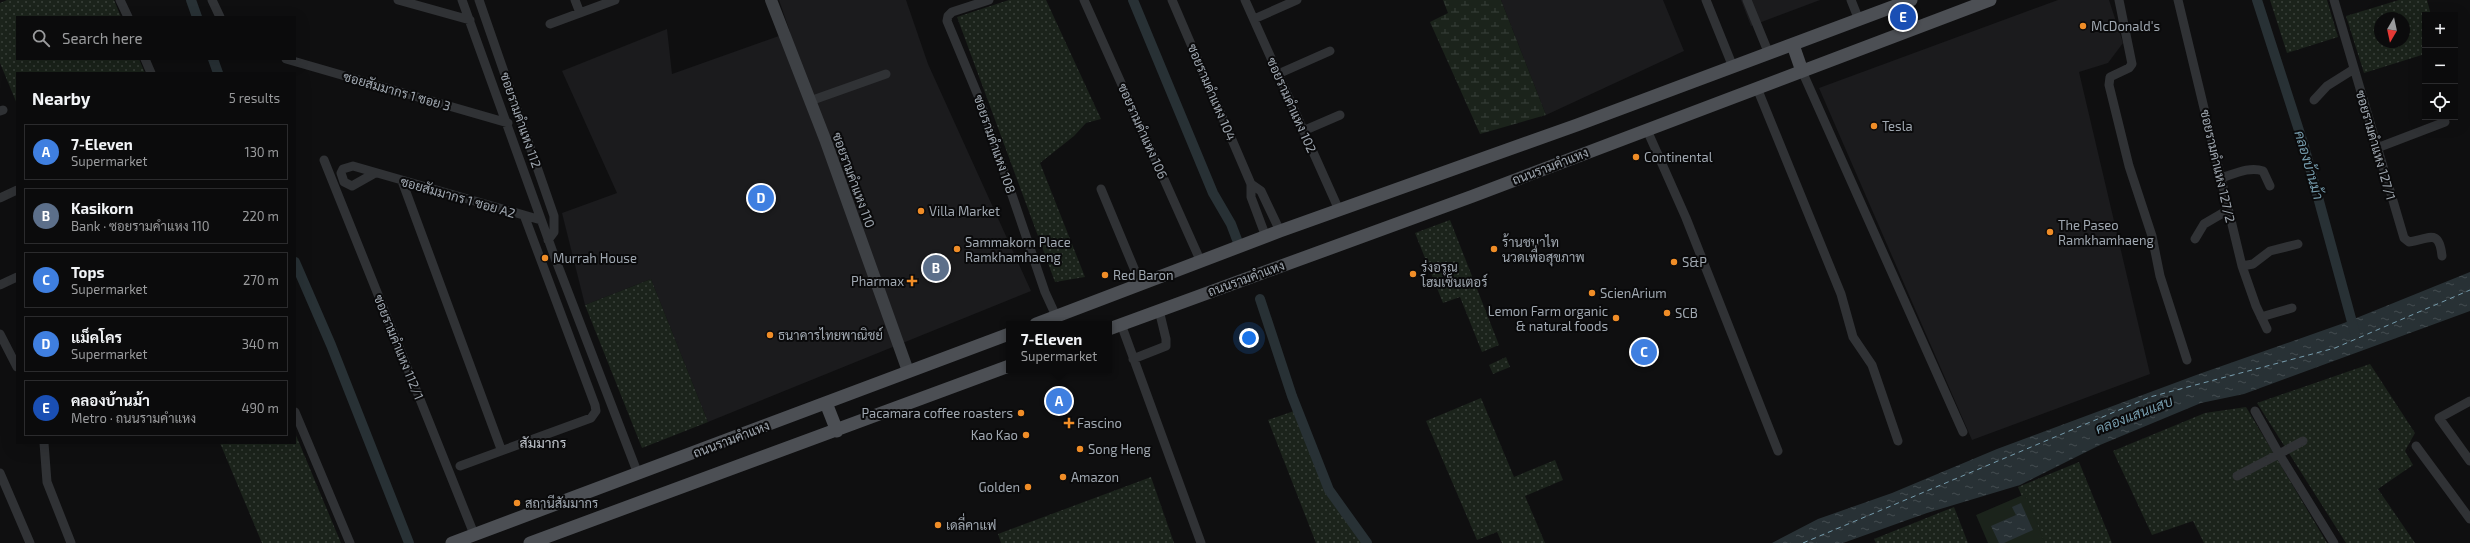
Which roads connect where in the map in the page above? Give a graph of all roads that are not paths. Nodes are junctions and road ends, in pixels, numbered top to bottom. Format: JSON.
{"nodes":[{"id":1,"x":120,"y":0,"type":"edge"},
{"id":2,"x":212,"y":0,"type":"edge"},
{"id":3,"x":398,"y":0,"type":"edge"},
{"id":4,"x":479,"y":0,"type":"edge"},
{"id":5,"x":575,"y":0,"type":"edge"},
{"id":6,"x":615,"y":0,"type":"edge"},
{"id":7,"x":771,"y":0,"type":"edge"},
{"id":8,"x":989,"y":0,"type":"edge"},
{"id":9,"x":1084,"y":0,"type":"edge"},
{"id":10,"x":1172,"y":0,"type":"edge"},
{"id":11,"x":1245,"y":0,"type":"edge"},
{"id":12,"x":1296,"y":0,"type":"edge"},
{"id":13,"x":1706,"y":0,"type":"edge"},
{"id":14,"x":1747,"y":0,"type":"edge"},
{"id":15,"x":1851,"y":0,"type":"edge"},
{"id":16,"x":1909,"y":0,"type":"edge"},
{"id":17,"x":1990,"y":0,"type":"edge"},
{"id":18,"x":2119,"y":0,"type":"edge"},
{"id":19,"x":2178,"y":0,"type":"edge"},
{"id":20,"x":2334,"y":0,"type":"edge"},
{"id":21,"x":465,"y":1,"type":"edge"},
{"id":22,"x":580,"y":13,"type":"junction"},
{"id":23,"x":128,"y":16,"type":"edge"},
{"id":24,"x":220,"y":16,"type":"edge"},
{"id":25,"x":1254,"y":19,"type":"junction"},
{"id":26,"x":470,"y":20,"type":"junction"},
{"id":27,"x":1859,"y":20,"type":"junction"},
{"id":28,"x":550,"y":24,"type":"dead end"},
{"id":29,"x":1794,"y":45,"type":"junction"},
{"id":30,"x":1330,"y":51,"type":"dead end"},
{"id":31,"x":1769,"y":54,"type":"junction"},
{"id":32,"x":145,"y":60,"type":"edge"},
{"id":33,"x":289,"y":60,"type":"edge"},
{"id":34,"x":1733,"y":67,"type":"junction"},
{"id":35,"x":2354,"y":68,"type":"junction"},
{"id":36,"x":1802,"y":71,"type":"junction"},
{"id":37,"x":151,"y":72,"type":"edge"},
{"id":38,"x":886,"y":74,"type":"dead end"},
{"id":39,"x":1278,"y":74,"type":"junction"},
{"id":40,"x":1757,"y":88,"type":"junction"},
{"id":41,"x":810,"y":100,"type":"junction"},
{"id":42,"x":2314,"y":100,"type":"dead end"},
{"id":43,"x":1340,"y":116,"type":"dead end"},
{"id":44,"x":2445,"y":122,"type":"dead end"},
{"id":45,"x":508,"y":123,"type":"junction"},
{"id":46,"x":1647,"y":130,"type":"junction"},
{"id":47,"x":1303,"y":131,"type":"junction"},
{"id":48,"x":527,"y":136,"type":"junction"},
{"id":49,"x":515,"y":143,"type":"junction"},
{"id":50,"x":2377,"y":148,"type":"junction"},
{"id":51,"x":324,"y":160,"type":"dead end"},
{"id":52,"x":375,"y":173,"type":"dead end"},
{"id":53,"x":2221,"y":178,"type":"junction"},
{"id":54,"x":402,"y":181,"type":"junction"},
{"id":55,"x":1251,"y":184,"type":"junction"},
{"id":56,"x":2270,"y":186,"type":"dead end"},
{"id":57,"x":1100,"y":189,"type":"dead end"},
{"id":58,"x":16,"y":190,"type":"edge"},
{"id":59,"x":0,"y":198,"type":"edge"},
{"id":60,"x":1339,"y":210,"type":"junction"},
{"id":61,"x":2228,"y":210,"type":"junction"},
{"id":62,"x":524,"y":216,"type":"junction"},
{"id":63,"x":541,"y":220,"type":"junction"},
{"id":64,"x":1280,"y":231,"type":"junction"},
{"id":65,"x":1266,"y":236,"type":"junction"},
{"id":66,"x":2195,"y":239,"type":"dead end"},
{"id":67,"x":548,"y":240,"type":"junction"},
{"id":68,"x":2298,"y":244,"type":"dead end"},
{"id":69,"x":2442,"y":256,"type":"dead end"},
{"id":70,"x":1201,"y":262,"type":"junction"},
{"id":71,"x":2242,"y":266,"type":"junction"},
{"id":72,"x":16,"y":277,"type":"edge"},
{"id":73,"x":0,"y":285,"type":"edge"},
{"id":74,"x":1140,"y":285,"type":"junction"},
{"id":75,"x":2292,"y":308,"type":"dead end"},
{"id":76,"x":1158,"y":310,"type":"junction"},
{"id":77,"x":1056,"y":316,"type":"junction"},
{"id":78,"x":2261,"y":317,"type":"junction"},
{"id":79,"x":1044,"y":321,"type":"edge"},
{"id":80,"x":1115,"y":327,"type":"edge"},
{"id":81,"x":2267,"y":329,"type":"dead end"},
{"id":82,"x":0,"y":334,"type":"edge"},
{"id":83,"x":1006,"y":335,"type":"edge"},
{"id":84,"x":1133,"y":358,"type":"junction"},
{"id":85,"x":2188,"y":360,"type":"dead end"},
{"id":86,"x":15,"y":361,"type":"edge"},
{"id":87,"x":1006,"y":367,"type":"edge"},
{"id":88,"x":908,"y":371,"type":"junction"},
{"id":89,"x":2470,"y":401,"type":"edge"},
{"id":90,"x":826,"y":403,"type":"junction"},
{"id":91,"x":2255,"y":411,"type":"dead end"},
{"id":92,"x":296,"y":414,"type":"edge"},
{"id":93,"x":837,"y":431,"type":"junction"},
{"id":94,"x":1963,"y":432,"type":"dead end"},
{"id":95,"x":1898,"y":441,"type":"dead end"},
{"id":96,"x":2303,"y":441,"type":"dead end"},
{"id":97,"x":44,"y":444,"type":"edge"},
{"id":98,"x":2416,"y":446,"type":"dead end"},
{"id":99,"x":501,"y":449,"type":"junction"},
{"id":100,"x":1778,"y":451,"type":"dead end"},
{"id":101,"x":2279,"y":454,"type":"junction"},
{"id":102,"x":2470,"y":461,"type":"edge"},
{"id":103,"x":460,"y":466,"type":"dead end"},
{"id":104,"x":0,"y":473,"type":"edge"},
{"id":105,"x":638,"y":474,"type":"junction"},
{"id":106,"x":2237,"y":476,"type":"dead end"},
{"id":107,"x":2470,"y":519,"type":"edge"},
{"id":108,"x":474,"y":534,"type":"junction"},
{"id":109,"x":30,"y":543,"type":"edge"},
{"id":110,"x":72,"y":543,"type":"edge"},
{"id":111,"x":350,"y":543,"type":"edge"},
{"id":112,"x":452,"y":543,"type":"edge"},
{"id":113,"x":530,"y":543,"type":"edge"},
{"id":114,"x":1202,"y":543,"type":"edge"},
{"id":115,"x":2334,"y":543,"type":"edge"}],
"edges":[{"from":1,"to":23,"type":"street"},
{"from":2,"to":24,"type":"street"},
{"from":3,"to":26,"type":"street"},
{"from":4,"to":48,"type":"street","name":"ซอยรามคำแหง 112"},
{"from":5,"to":22,"type":"street"},
{"from":6,"to":22,"type":"street"},
{"from":7,"to":41,"type":"street","name":"ซอยรามคำแหง 110"},
{"from":8,"to":77,"type":"street","name":"ซอยรามคำแหง 108"},
{"from":9,"to":70,"type":"street","name":"ซอยรามคําแหง 106"},
{"from":10,"to":55,"type":"street","name":"ซอยรามคําแหง 104"},
{"from":11,"to":25,"type":"street","name":"ซอยรามคําแหง 102"},
{"from":12,"to":25,"type":"street"},
{"from":13,"to":34,"type":"street"},
{"from":14,"to":31,"type":"street"},
{"from":15,"to":27,"type":"street"},
{"from":16,"to":27,"type":"main road"},
{"from":17,"to":36,"type":"main road","name":"ถนนรามคำแหง"},
{"from":18,"to":85,"type":"street"},
{"from":19,"to":53,"type":"street","name":"ซอยรามคำแหง 127/2"},
{"from":20,"to":35,"type":"street","name":"ซอยรามคำแหง 127/1"},
{"from":21,"to":26,"type":"street","name":"ซอยรามคำแหง 112"},
{"from":22,"to":28,"type":"street"},
{"from":25,"to":39,"type":"street","name":"ซอยรามคําแหง 102"},
{"from":26,"to":45,"type":"street","name":"ซอยรามคำแหง 112"},
{"from":27,"to":29,"type":"main road"},
{"from":29,"to":31,"type":"main road"},
{"from":29,"to":36,"type":"main road"},
{"from":30,"to":39,"type":"street"},
{"from":31,"to":34,"type":"main road"},
{"from":32,"to":37,"type":"street"},
{"from":33,"to":45,"type":"street","name":"ซอยสัมมากร 1 ซอย 3"},
{"from":34,"to":60,"type":"main road"},
{"from":35,"to":42,"type":"street"},
{"from":35,"to":50,"type":"street","name":"ซอยรามคำแหง 127/1"},
{"from":36,"to":40,"type":"main road","name":"ถนนรามคำแหง"},
{"from":36,"to":94,"type":"street"},
{"from":38,"to":41,"type":"street"},
{"from":39,"to":47,"type":"street","name":"ซอยรามคําแหง 102"},
{"from":40,"to":46,"type":"main road","name":"ถนนรามคำแหง"},
{"from":40,"to":95,"type":"street"},
{"from":41,"to":88,"type":"street","name":"ซอยรามคำแหง 110"},
{"from":43,"to":47,"type":"street"},
{"from":44,"to":50,"type":"street"},
{"from":45,"to":49,"type":"street","name":"ซอยรามคำแหง 112"},
{"from":46,"to":76,"type":"main road","name":"ถนนรามคำแหง"},
{"from":46,"to":100,"type":"street"},
{"from":47,"to":60,"type":"street","name":"ซอยรามคําแหง 102"},
{"from":48,"to":49,"type":"street"},
{"from":48,"to":67,"type":"street","name":"ซอยรามคำแหง 112"},
{"from":49,"to":63,"type":"street","name":"ซอยรามคำแหง 112"},
{"from":50,"to":69,"type":"street","name":"ซอยรามคำแหง 127/1"},
{"from":51,"to":108,"type":"street","name":"ซอยรามคำแหง 112/1"},
{"from":52,"to":54,"type":"street","name":"ซอยสัมมากร 1 ซอย A2"},
{"from":53,"to":56,"type":"street"},
{"from":53,"to":61,"type":"street","name":"ซอยรามคำแหง 127/2"},
{"from":54,"to":62,"type":"street","name":"ซอยสัมมากร 1 ซอย A2"},
{"from":54,"to":99,"type":"street"},
{"from":55,"to":64,"type":"street","name":"ซอยรามคําแหง 104"},
{"from":55,"to":65,"type":"street","name":"ซอยรามคําแหง 104"},
{"from":57,"to":74,"type":"street"},
{"from":58,"to":59,"type":"street"},
{"from":60,"to":64,"type":"main road"},
{"from":61,"to":66,"type":"street"},
{"from":61,"to":71,"type":"street","name":"ซอยรามคำแหง 127/2"},
{"from":62,"to":63,"type":"street","name":"ซอยสัมมากร 1 ซอย A2"},
{"from":62,"to":99,"type":"street"},
{"from":63,"to":67,"type":"street","name":"ซอยรามคำแหง 112"},
{"from":64,"to":65,"type":"main road"},
{"from":65,"to":70,"type":"main road"},
{"from":67,"to":105,"type":"street","name":"ซอยรามคำแหง 112"},
{"from":68,"to":71,"type":"street"},
{"from":70,"to":74,"type":"main road"},
{"from":71,"to":78,"type":"street","name":"ซอยรามคำแหง 127/2"},
{"from":72,"to":73,"type":"street"},
{"from":74,"to":77,"type":"main road"},
{"from":75,"to":78,"type":"street"},
{"from":76,"to":80,"type":"main road","name":"ถนนรามคำแหง"},
{"from":76,"to":84,"type":"street"},
{"from":77,"to":79,"type":"main road"},
{"from":78,"to":81,"type":"street","name":"ซอยรามคำแหง 127/2"},
{"from":80,"to":84,"type":"street"},
{"from":82,"to":86,"type":"street"},
{"from":83,"to":88,"type":"main road","name":"ถนนรามคำแหง"},
{"from":84,"to":114,"type":"street"},
{"from":87,"to":93,"type":"main road"},
{"from":88,"to":90,"type":"main road","name":"ถนนรามคำแหง"},
{"from":89,"to":102,"type":"street"},
{"from":90,"to":93,"type":"main road"},
{"from":90,"to":105,"type":"main road","name":"ถนนรามคำแหง"},
{"from":91,"to":101,"type":"street"},
{"from":92,"to":111,"type":"street"},
{"from":93,"to":113,"type":"main road"},
{"from":96,"to":101,"type":"street"},
{"from":97,"to":110,"type":"street"},
{"from":98,"to":107,"type":"street"},
{"from":99,"to":103,"type":"street"},
{"from":101,"to":106,"type":"street"},
{"from":101,"to":115,"type":"street"},
{"from":104,"to":109,"type":"street"},
{"from":105,"to":108,"type":"main road","name":"ถนนรามคำแหง"},
{"from":108,"to":112,"type":"main road","name":"ถนนรามคำแหง"}]}
